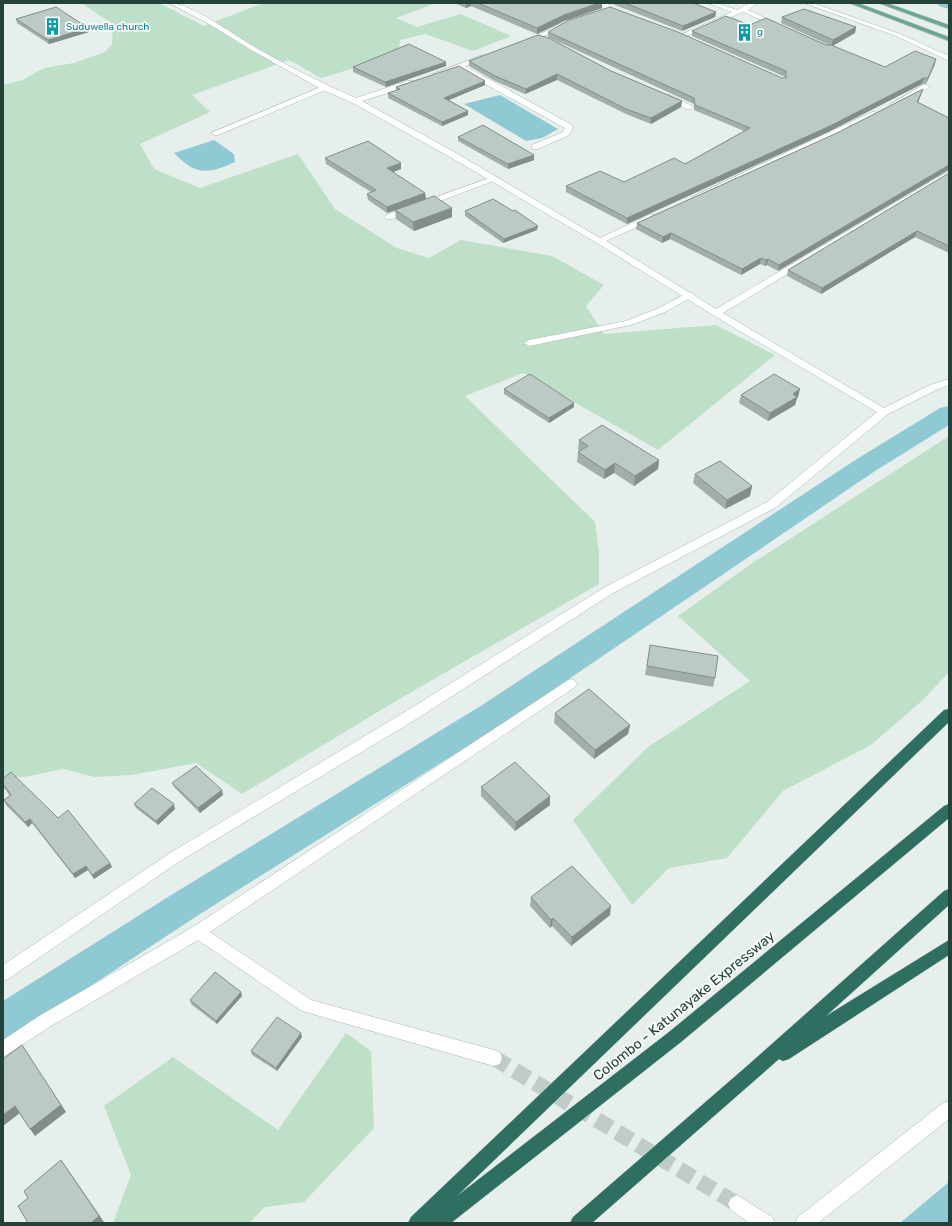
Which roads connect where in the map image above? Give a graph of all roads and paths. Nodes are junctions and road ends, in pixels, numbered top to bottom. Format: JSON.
{"nodes":[{"id":1,"x":172,"y":3,"type":"edge"},
{"id":2,"x":601,"y":3,"type":"edge"},
{"id":3,"x":711,"y":3,"type":"edge"},
{"id":4,"x":754,"y":3,"type":"edge"},
{"id":5,"x":809,"y":3,"type":"edge"},
{"id":6,"x":852,"y":3,"type":"edge"},
{"id":7,"x":881,"y":3,"type":"edge"},
{"id":8,"x":740,"y":11,"type":"junction"},
{"id":9,"x":586,"y":16,"type":"edge"},
{"id":10,"x":566,"y":23,"type":"edge"},
{"id":11,"x":949,"y":27,"type":"edge"},
{"id":12,"x":783,"y":28,"type":"edge"},
{"id":13,"x":673,"y":32,"type":"edge"},
{"id":14,"x":682,"y":36,"type":"junction"},
{"id":15,"x":690,"y":39,"type":"edge"},
{"id":16,"x":949,"y":39,"type":"edge"},
{"id":17,"x":551,"y":40,"type":"edge"},
{"id":18,"x":493,"y":53,"type":"edge"},
{"id":19,"x":949,"y":59,"type":"edge"},
{"id":20,"x":459,"y":66,"type":"junction"},
{"id":21,"x":926,"y":87,"type":"edge"},
{"id":22,"x":326,"y":88,"type":"junction"},
{"id":23,"x":657,"y":92,"type":"edge"},
{"id":24,"x":356,"y":101,"type":"junction"},
{"id":25,"x":690,"y":107,"type":"dead end"},
{"id":26,"x":215,"y":133,"type":"dead end"},
{"id":27,"x":535,"y":147,"type":"dead end"},
{"id":28,"x":949,"y":173,"type":"edge"},
{"id":29,"x":495,"y":179,"type":"junction"},
{"id":30,"x":688,"y":200,"type":"edge"},
{"id":31,"x":661,"y":213,"type":"edge"},
{"id":32,"x":389,"y":217,"type":"edge"},
{"id":33,"x":600,"y":241,"type":"junction"},
{"id":34,"x":689,"y":294,"type":"junction"},
{"id":35,"x":716,"y":313,"type":"junction"},
{"id":36,"x":528,"y":343,"type":"dead end"},
{"id":37,"x":949,"y":382,"type":"edge"},
{"id":38,"x":884,"y":412,"type":"junction"},
{"id":39,"x":571,"y":684,"type":"dead end"},
{"id":40,"x":949,"y":714,"type":"edge"},
{"id":41,"x":949,"y":810,"type":"edge"},
{"id":42,"x":949,"y":896,"type":"edge"},
{"id":43,"x":198,"y":932,"type":"junction"},
{"id":44,"x":949,"y":947,"type":"edge"},
{"id":45,"x":3,"y":974,"type":"edge"},
{"id":46,"x":3,"y":1049,"type":"edge"},
{"id":47,"x":494,"y":1058,"type":"tunnel mouth"},
{"id":48,"x":753,"y":1072,"type":"junction"},
{"id":49,"x":949,"y":1109,"type":"edge"},
{"id":50,"x":738,"y":1204,"type":"tunnel mouth"},
{"id":51,"x":417,"y":1223,"type":"edge"},
{"id":52,"x":437,"y":1223,"type":"edge"},
{"id":53,"x":579,"y":1223,"type":"edge"},
{"id":54,"x":766,"y":1223,"type":"edge"},
{"id":55,"x":804,"y":1223,"type":"edge"}],
"edges":[{"from":1,"to":22,"type":"street"},
{"from":2,"to":9,"type":"street"},
{"from":3,"to":8,"type":"street"},
{"from":4,"to":8,"type":"street"},
{"from":5,"to":19,"type":"street"},
{"from":6,"to":16,"type":"main road"},
{"from":7,"to":11,"type":"main road"},
{"from":8,"to":12,"type":"street"},
{"from":8,"to":14,"type":"street"},
{"from":10,"to":17,"type":"street"},
{"from":13,"to":14,"type":"street"},
{"from":14,"to":15,"type":"street"},
{"from":18,"to":20,"type":"street"},
{"from":20,"to":24,"type":"street"},
{"from":20,"to":27,"type":"street"},
{"from":21,"to":30,"type":"street"},
{"from":22,"to":24,"type":"street"},
{"from":22,"to":26,"type":"street"},
{"from":23,"to":25,"type":"street"},
{"from":24,"to":29,"type":"street"},
{"from":28,"to":35,"type":"street"},
{"from":29,"to":32,"type":"street"},
{"from":29,"to":33,"type":"street"},
{"from":31,"to":33,"type":"street"},
{"from":33,"to":34,"type":"street"},
{"from":34,"to":35,"type":"street"},
{"from":34,"to":36,"type":"street"},
{"from":35,"to":38,"type":"street"},
{"from":37,"to":38,"type":"street"},
{"from":38,"to":45,"type":"street"},
{"from":39,"to":43,"type":"street"},
{"from":40,"to":51,"type":"highway"},
{"from":41,"to":52,"type":"highway","name":"Colombo - Katunayake Expressway"},
{"from":42,"to":48,"type":"highway"},
{"from":43,"to":46,"type":"street"},
{"from":43,"to":47,"type":"street"},
{"from":44,"to":48,"type":"highway"},
{"from":48,"to":53,"type":"highway"},
{"from":49,"to":55,"type":"street"},
{"from":50,"to":54,"type":"street"}]}
